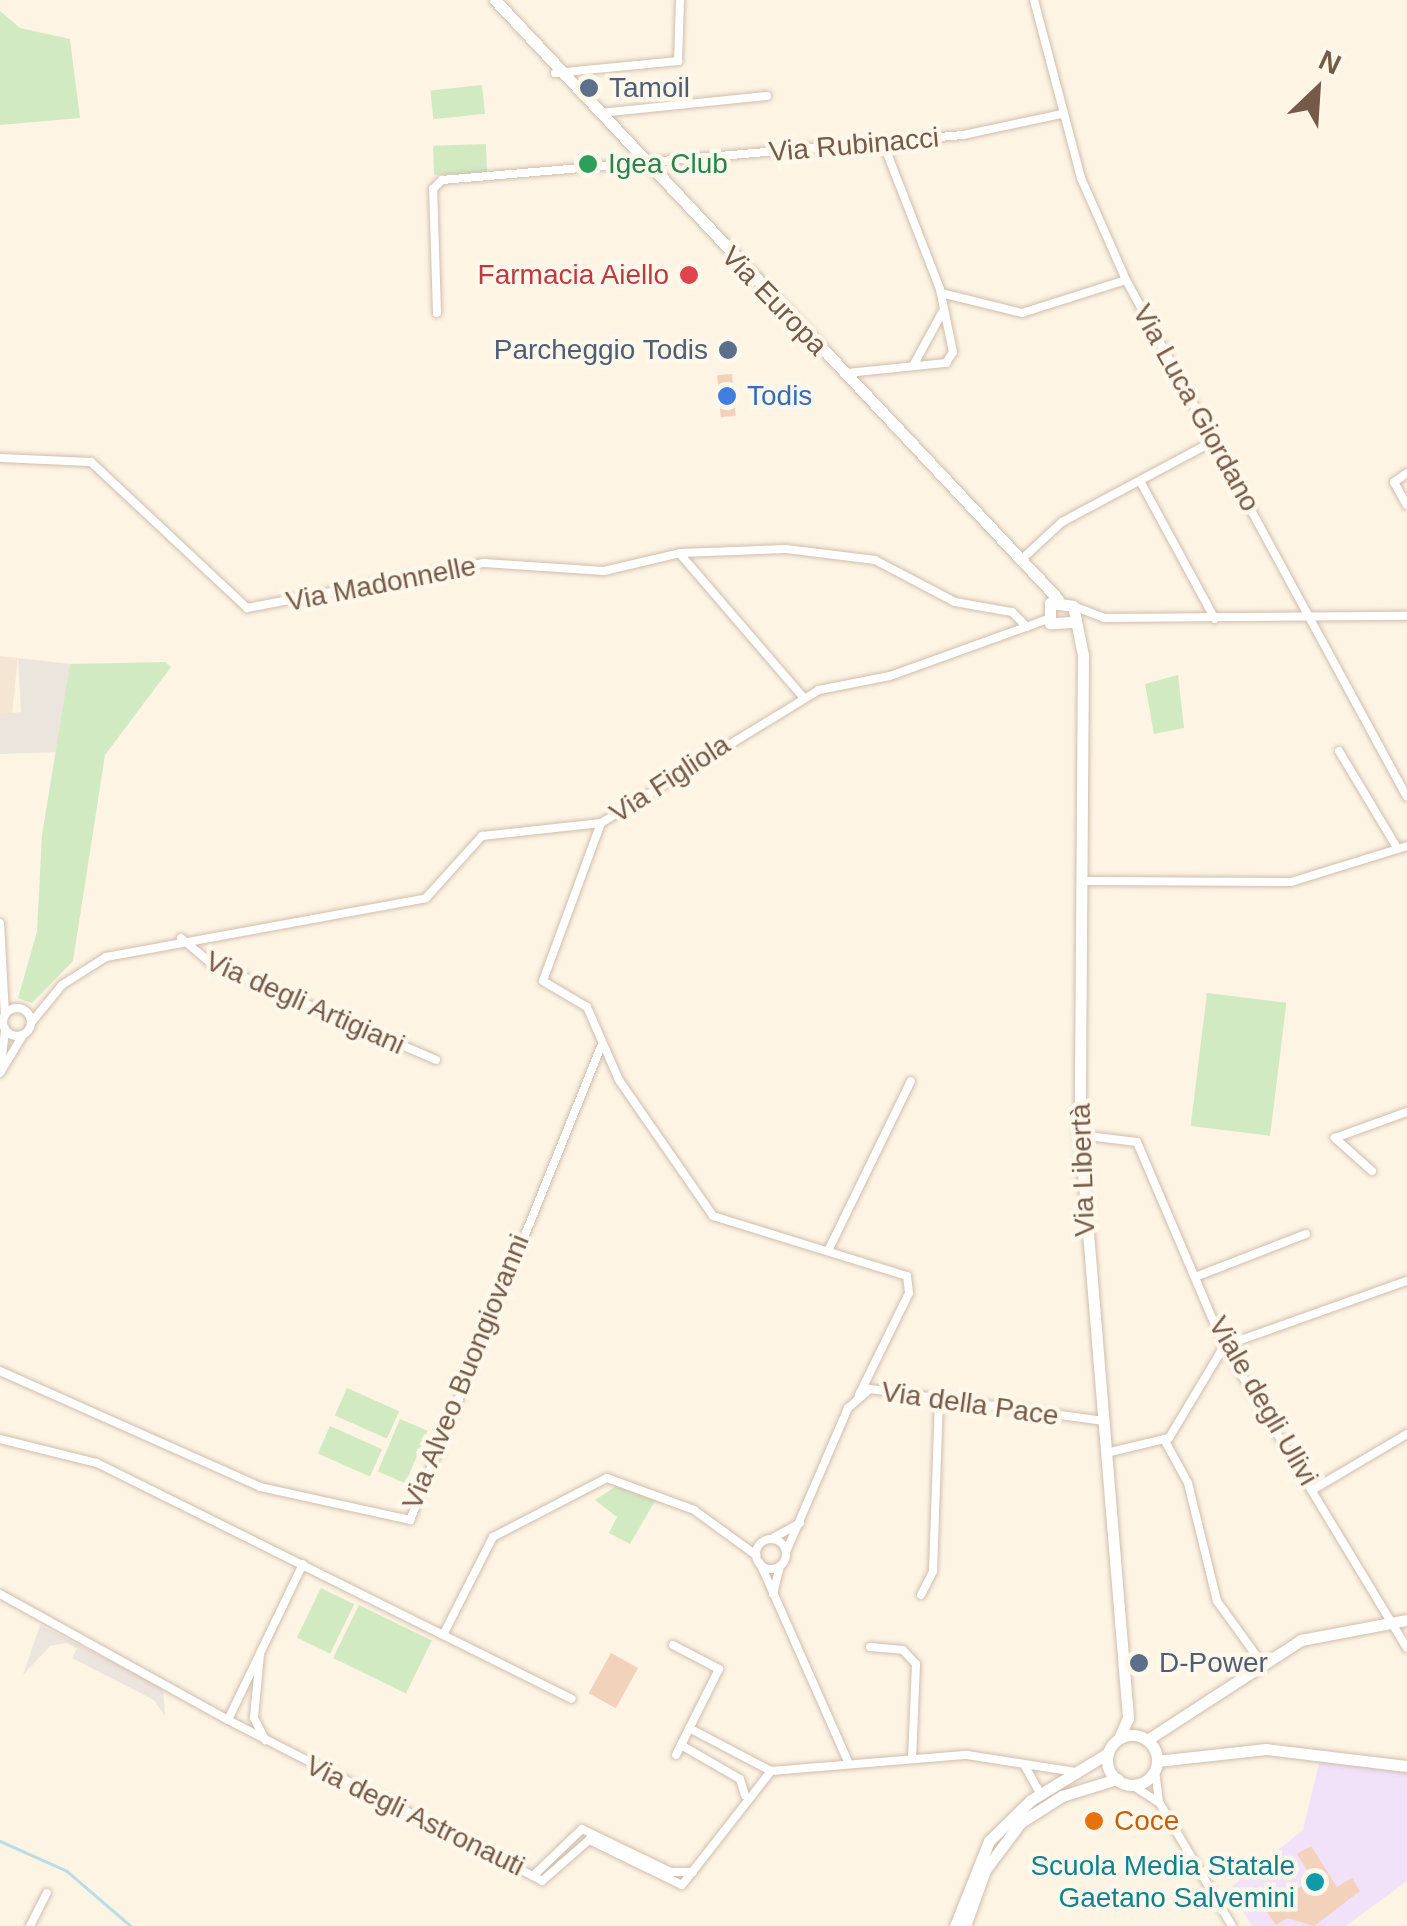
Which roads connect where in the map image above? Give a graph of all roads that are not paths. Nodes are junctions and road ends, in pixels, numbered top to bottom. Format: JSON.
{"nodes":[{"id":1,"x":495,"y":0,"type":"edge"},
{"id":2,"x":680,"y":0,"type":"edge"},
{"id":3,"x":1034,"y":0,"type":"edge"},
{"id":4,"x":555,"y":72,"type":"junction"},
{"id":5,"x":768,"y":96,"type":"dead end"},
{"id":6,"x":595,"y":114,"type":"junction"},
{"id":7,"x":1062,"y":114,"type":"junction"},
{"id":8,"x":883,"y":143,"type":"junction"},
{"id":9,"x":644,"y":164,"type":"junction"},
{"id":10,"x":1126,"y":280,"type":"junction"},
{"id":11,"x":941,"y":294,"type":"junction"},
{"id":12,"x":944,"y":306,"type":"junction"},
{"id":13,"x":437,"y":312,"type":"dead end"},
{"id":14,"x":914,"y":364,"type":"junction"},
{"id":15,"x":844,"y":374,"type":"junction"},
{"id":16,"x":1214,"y":442,"type":"junction"},
{"id":17,"x":0,"y":458,"type":"edge"},
{"id":18,"x":1407,"y":473,"type":"edge"},
{"id":19,"x":1140,"y":481,"type":"junction"},
{"id":20,"x":1407,"y":505,"type":"edge"},
{"id":21,"x":680,"y":554,"type":"junction"},
{"id":22,"x":1022,"y":560,"type":"junction"},
{"id":23,"x":1058,"y":599,"type":"junction"},
{"id":24,"x":1073,"y":606,"type":"junction"},
{"id":25,"x":1407,"y":616,"type":"edge"},
{"id":26,"x":1215,"y":618,"type":"junction"},
{"id":27,"x":1048,"y":619,"type":"junction"},
{"id":28,"x":1312,"y":619,"type":"junction"},
{"id":29,"x":1072,"y":622,"type":"junction"},
{"id":30,"x":1027,"y":627,"type":"junction"},
{"id":31,"x":804,"y":698,"type":"junction"},
{"id":32,"x":1339,"y":751,"type":"dead end"},
{"id":33,"x":1407,"y":797,"type":"edge"},
{"id":34,"x":601,"y":823,"type":"junction"},
{"id":35,"x":1402,"y":848,"type":"edge"},
{"id":36,"x":1084,"y":880,"type":"junction"},
{"id":37,"x":0,"y":923,"type":"edge"},
{"id":38,"x":181,"y":938,"type":"junction"},
{"id":39,"x":6,"y":996,"type":"junction"},
{"id":40,"x":42,"y":1007,"type":"junction"},
{"id":41,"x":21,"y":1010,"type":"junction"},
{"id":42,"x":6,"y":1015,"type":"junction"},
{"id":43,"x":31,"y":1023,"type":"junction"},
{"id":44,"x":4,"y":1028,"type":"junction"},
{"id":45,"x":24,"y":1034,"type":"junction"},
{"id":46,"x":602,"y":1044,"type":"junction"},
{"id":47,"x":436,"y":1060,"type":"dead end"},
{"id":48,"x":0,"y":1071,"type":"edge"},
{"id":49,"x":910,"y":1081,"type":"dead end"},
{"id":50,"x":1407,"y":1112,"type":"edge"},
{"id":51,"x":1080,"y":1135,"type":"junction"},
{"id":52,"x":1372,"y":1170,"type":"dead end"},
{"id":53,"x":1306,"y":1234,"type":"dead end"},
{"id":54,"x":828,"y":1251,"type":"junction"},
{"id":55,"x":1194,"y":1277,"type":"junction"},
{"id":56,"x":1407,"y":1281,"type":"edge"},
{"id":57,"x":1224,"y":1346,"type":"junction"},
{"id":58,"x":0,"y":1371,"type":"edge"},
{"id":59,"x":859,"y":1396,"type":"junction"},
{"id":60,"x":939,"y":1401,"type":"junction"},
{"id":61,"x":1104,"y":1421,"type":"junction"},
{"id":62,"x":1407,"y":1434,"type":"edge"},
{"id":63,"x":0,"y":1439,"type":"edge"},
{"id":64,"x":1165,"y":1441,"type":"junction"},
{"id":65,"x":1106,"y":1453,"type":"junction"},
{"id":66,"x":1314,"y":1490,"type":"junction"},
{"id":67,"x":800,"y":1523,"type":"junction"},
{"id":68,"x":735,"y":1532,"type":"junction"},
{"id":69,"x":768,"y":1539,"type":"junction"},
{"id":70,"x":786,"y":1552,"type":"junction"},
{"id":71,"x":758,"y":1559,"type":"junction"},
{"id":72,"x":304,"y":1564,"type":"junction"},
{"id":73,"x":780,"y":1566,"type":"junction"},
{"id":74,"x":0,"y":1594,"type":"edge"},
{"id":75,"x":773,"y":1594,"type":"junction"},
{"id":76,"x":921,"y":1595,"type":"dead end"},
{"id":77,"x":1407,"y":1620,"type":"edge"},
{"id":78,"x":1392,"y":1622,"type":"junction"},
{"id":79,"x":443,"y":1634,"type":"junction"},
{"id":80,"x":673,"y":1645,"type":"dead end"},
{"id":81,"x":262,"y":1646,"type":"junction"},
{"id":82,"x":870,"y":1647,"type":"dead end"},
{"id":83,"x":1407,"y":1648,"type":"edge"},
{"id":84,"x":1262,"y":1662,"type":"junction"},
{"id":85,"x":572,"y":1699,"type":"dead end"},
{"id":86,"x":1128,"y":1718,"type":"junction"},
{"id":87,"x":228,"y":1720,"type":"junction"},
{"id":88,"x":690,"y":1728,"type":"junction"},
{"id":89,"x":1119,"y":1738,"type":"junction"},
{"id":90,"x":1144,"y":1738,"type":"junction"},
{"id":91,"x":269,"y":1744,"type":"junction"},
{"id":92,"x":681,"y":1745,"type":"junction"},
{"id":93,"x":1108,"y":1752,"type":"junction"},
{"id":94,"x":676,"y":1755,"type":"dead end"},
{"id":95,"x":738,"y":1756,"type":"junction"},
{"id":96,"x":912,"y":1759,"type":"junction"},
{"id":97,"x":849,"y":1764,"type":"junction"},
{"id":98,"x":1021,"y":1764,"type":"junction"},
{"id":99,"x":1156,"y":1766,"type":"junction"},
{"id":100,"x":1407,"y":1766,"type":"edge"},
{"id":101,"x":725,"y":1770,"type":"junction"},
{"id":102,"x":770,"y":1771,"type":"junction"},
{"id":103,"x":1079,"y":1772,"type":"junction"},
{"id":104,"x":1116,"y":1779,"type":"junction"},
{"id":105,"x":1132,"y":1785,"type":"junction"},
{"id":106,"x":1040,"y":1793,"type":"junction"},
{"id":107,"x":746,"y":1796,"type":"junction"},
{"id":108,"x":1158,"y":1802,"type":"junction"},
{"id":109,"x":47,"y":1892,"type":"dead end"},
{"id":110,"x":30,"y":1926,"type":"edge"},
{"id":111,"x":954,"y":1926,"type":"edge"},
{"id":112,"x":965,"y":1926,"type":"edge"},
{"id":113,"x":1232,"y":1926,"type":"edge"}],
"edges":[{"from":1,"to":4,"type":"street","name":"Via Europa"},
{"from":2,"to":4,"type":"street"},
{"from":3,"to":7,"type":"street","name":"Via Luca Giordano"},
{"from":4,"to":6,"type":"street","name":"Via Europa"},
{"from":5,"to":6,"type":"street"},
{"from":6,"to":9,"type":"street","name":"Via Europa"},
{"from":7,"to":8,"type":"street","name":"Via Rubinacci"},
{"from":7,"to":10,"type":"street","name":"Via Luca Giordano"},
{"from":8,"to":9,"type":"street","name":"Via Rubinacci"},
{"from":8,"to":11,"type":"street"},
{"from":9,"to":13,"type":"street","name":"Via Rubinacci"},
{"from":9,"to":15,"type":"street","name":"Via Europa"},
{"from":10,"to":11,"type":"street"},
{"from":10,"to":16,"type":"street","name":"Via Luca Giordano"},
{"from":11,"to":12,"type":"street"},
{"from":12,"to":14,"type":"street"},
{"from":12,"to":14,"type":"street"},
{"from":14,"to":15,"type":"street"},
{"from":15,"to":22,"type":"street","name":"Via Europa"},
{"from":16,"to":19,"type":"street"},
{"from":16,"to":28,"type":"street","name":"Via Luca Giordano"},
{"from":17,"to":21,"type":"street","name":"Via Madonnelle"},
{"from":18,"to":20,"type":"street"},
{"from":19,"to":22,"type":"street"},
{"from":19,"to":26,"type":"street"},
{"from":21,"to":30,"type":"street","name":"Via Madonnelle"},
{"from":21,"to":31,"type":"street"},
{"from":22,"to":23,"type":"street","name":"Via Europa"},
{"from":23,"to":24,"type":"street"},
{"from":23,"to":27,"type":"street"},
{"from":24,"to":26,"type":"street"},
{"from":24,"to":29,"type":"street","name":"Via Libertà"},
{"from":25,"to":28,"type":"street"},
{"from":26,"to":28,"type":"street"},
{"from":27,"to":29,"type":"street"},
{"from":27,"to":30,"type":"street","name":"Via Figliola"},
{"from":28,"to":33,"type":"street","name":"Via Luca Giordano"},
{"from":29,"to":36,"type":"street","name":"Via Libertà"},
{"from":30,"to":31,"type":"street","name":"Via Figliola"},
{"from":31,"to":34,"type":"street","name":"Via Figliola"},
{"from":32,"to":35,"type":"street"},
{"from":34,"to":38,"type":"street","name":"Via Figliola"},
{"from":34,"to":46,"type":"street"},
{"from":35,"to":36,"type":"street"},
{"from":36,"to":51,"type":"street","name":"Via Libertà"},
{"from":37,"to":39,"type":"street"},
{"from":38,"to":40,"type":"street","name":"Via Figliola"},
{"from":38,"to":47,"type":"street","name":"Via degli Artigiani"},
{"from":39,"to":41,"type":"street"},
{"from":39,"to":42,"type":"street"},
{"from":40,"to":41,"type":"street"},
{"from":40,"to":43,"type":"street","name":"Via Figliola"},
{"from":41,"to":42,"type":"street"},
{"from":41,"to":43,"type":"street"},
{"from":42,"to":44,"type":"street"},
{"from":43,"to":45,"type":"street","name":"Via Figliola"},
{"from":44,"to":45,"type":"street"},
{"from":44,"to":48,"type":"street"},
{"from":45,"to":48,"type":"street"},
{"from":46,"to":54,"type":"street"},
{"from":46,"to":58,"type":"street","name":"Via Alveo Buongiovanni"},
{"from":49,"to":54,"type":"street"},
{"from":50,"to":52,"type":"street"},
{"from":51,"to":55,"type":"street","name":"Viale degli Ulivi"},
{"from":51,"to":61,"type":"street","name":"Via Libertà"},
{"from":53,"to":55,"type":"street"},
{"from":54,"to":59,"type":"street"},
{"from":55,"to":57,"type":"street","name":"Viale degli Ulivi"},
{"from":56,"to":57,"type":"street"},
{"from":57,"to":64,"type":"street"},
{"from":57,"to":66,"type":"street","name":"Viale degli Ulivi"},
{"from":59,"to":60,"type":"street","name":"Via della Pace"},
{"from":59,"to":67,"type":"street","name":"Via della Pace"},
{"from":60,"to":61,"type":"street","name":"Via della Pace"},
{"from":60,"to":76,"type":"street"},
{"from":61,"to":65,"type":"street","name":"Via Libertà"},
{"from":62,"to":66,"type":"street"},
{"from":63,"to":72,"type":"street"},
{"from":64,"to":65,"type":"street"},
{"from":64,"to":84,"type":"street"},
{"from":65,"to":86,"type":"street","name":"Via Libertà"},
{"from":66,"to":78,"type":"street","name":"Viale degli Ulivi"},
{"from":67,"to":69,"type":"street"},
{"from":67,"to":70,"type":"street","name":"Via della Pace"},
{"from":68,"to":69,"type":"street"},
{"from":68,"to":71,"type":"street"},
{"from":68,"to":79,"type":"street"},
{"from":69,"to":70,"type":"street"},
{"from":69,"to":71,"type":"street"},
{"from":70,"to":73,"type":"street","name":"Via della Pace"},
{"from":71,"to":73,"type":"street"},
{"from":71,"to":75,"type":"street"},
{"from":72,"to":79,"type":"street"},
{"from":72,"to":81,"type":"street"},
{"from":73,"to":75,"type":"street","name":"Via della Pace"},
{"from":74,"to":87,"type":"street","name":"Via degli Astronauti"},
{"from":75,"to":97,"type":"street"},
{"from":77,"to":78,"type":"street"},
{"from":78,"to":83,"type":"street","name":"Viale degli Ulivi"},
{"from":78,"to":84,"type":"street"},
{"from":79,"to":85,"type":"street"},
{"from":80,"to":88,"type":"street"},
{"from":81,"to":87,"type":"street"},
{"from":81,"to":91,"type":"street"},
{"from":82,"to":96,"type":"street"},
{"from":84,"to":90,"type":"street"},
{"from":86,"to":89,"type":"street","name":"Via Libertà"},
{"from":86,"to":90,"type":"street"},
{"from":87,"to":91,"type":"street","name":"Via degli Astronauti"},
{"from":88,"to":92,"type":"street"},
{"from":88,"to":95,"type":"street"},
{"from":89,"to":90,"type":"street"},
{"from":89,"to":93,"type":"street"},
{"from":90,"to":99,"type":"street"},
{"from":91,"to":107,"type":"street","name":"Via degli Astronauti"},
{"from":92,"to":94,"type":"street"},
{"from":92,"to":101,"type":"street"},
{"from":93,"to":103,"type":"street"},
{"from":93,"to":104,"type":"street"},
{"from":95,"to":101,"type":"street"},
{"from":95,"to":102,"type":"street"},
{"from":96,"to":97,"type":"street"},
{"from":96,"to":98,"type":"street"},
{"from":97,"to":102,"type":"street"},
{"from":98,"to":103,"type":"street"},
{"from":98,"to":106,"type":"street"},
{"from":99,"to":100,"type":"street"},
{"from":99,"to":105,"type":"street"},
{"from":99,"to":108,"type":"street"},
{"from":101,"to":107,"type":"street"},
{"from":102,"to":107,"type":"street"},
{"from":103,"to":106,"type":"street"},
{"from":104,"to":105,"type":"street"},
{"from":104,"to":112,"type":"street"},
{"from":105,"to":108,"type":"street"},
{"from":106,"to":111,"type":"street"},
{"from":108,"to":113,"type":"street"},
{"from":109,"to":110,"type":"street"}]}
